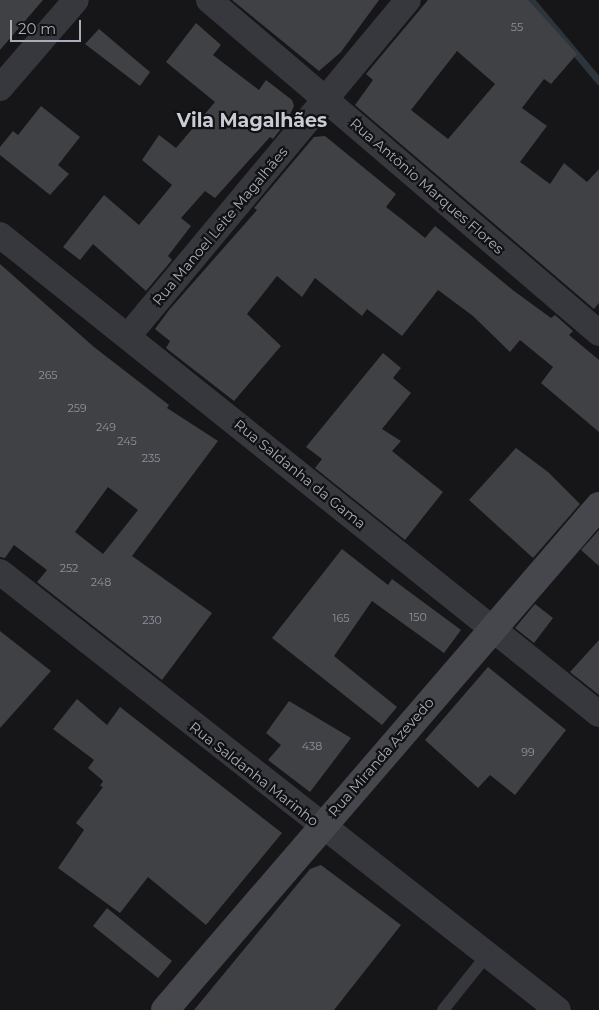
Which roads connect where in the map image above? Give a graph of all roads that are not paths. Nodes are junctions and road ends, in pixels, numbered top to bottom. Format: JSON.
{"nodes":[{"id":1,"x":76,"y":0,"type":"edge"},
{"id":2,"x":209,"y":0,"type":"edge"},
{"id":3,"x":408,"y":0,"type":"edge"},
{"id":4,"x":0,"y":88,"type":"edge"},
{"id":5,"x":326,"y":99,"type":"junction"},
{"id":6,"x":0,"y":235,"type":"edge"},
{"id":7,"x":599,"y":333,"type":"edge"},
{"id":8,"x":128,"y":336,"type":"junction"},
{"id":9,"x":599,"y":506,"type":"edge"},
{"id":10,"x":0,"y":572,"type":"edge"},
{"id":11,"x":492,"y":629,"type":"junction"},
{"id":12,"x":599,"y":714,"type":"edge"},
{"id":13,"x":321,"y":827,"type":"junction"},
{"id":14,"x":487,"y":955,"type":"junction"},
{"id":15,"x":165,"y":1010,"type":"edge"},
{"id":16,"x":443,"y":1010,"type":"edge"},
{"id":17,"x":558,"y":1010,"type":"edge"}],
"edges":[{"from":1,"to":4,"type":"street"},
{"from":2,"to":5,"type":"street","name":"Rua Antônio Marques Flores"},
{"from":3,"to":5,"type":"street","name":"Rua Manoel Leite Magalhães"},
{"from":5,"to":7,"type":"street","name":"Rua Antônio Marques Flores"},
{"from":5,"to":8,"type":"street","name":"Rua Manoel Leite Magalhães"},
{"from":6,"to":8,"type":"street","name":"Rua Saldanha da Gama"},
{"from":8,"to":11,"type":"street","name":"Rua Saldanha da Gama"},
{"from":9,"to":11,"type":"street","name":"Rua Miranda Azevedo"},
{"from":10,"to":13,"type":"street","name":"Rua Saldanha Marinho"},
{"from":11,"to":12,"type":"street","name":"Rua Saldanha da Gama"},
{"from":11,"to":13,"type":"street","name":"Rua Miranda Azevedo"},
{"from":13,"to":14,"type":"street","name":"Rua Saldanha Marinho"},
{"from":13,"to":15,"type":"street","name":"Rua Miranda Azevedo"},
{"from":14,"to":16,"type":"lane"},
{"from":14,"to":17,"type":"street","name":"Rua Saldanha Marinho"}]}
